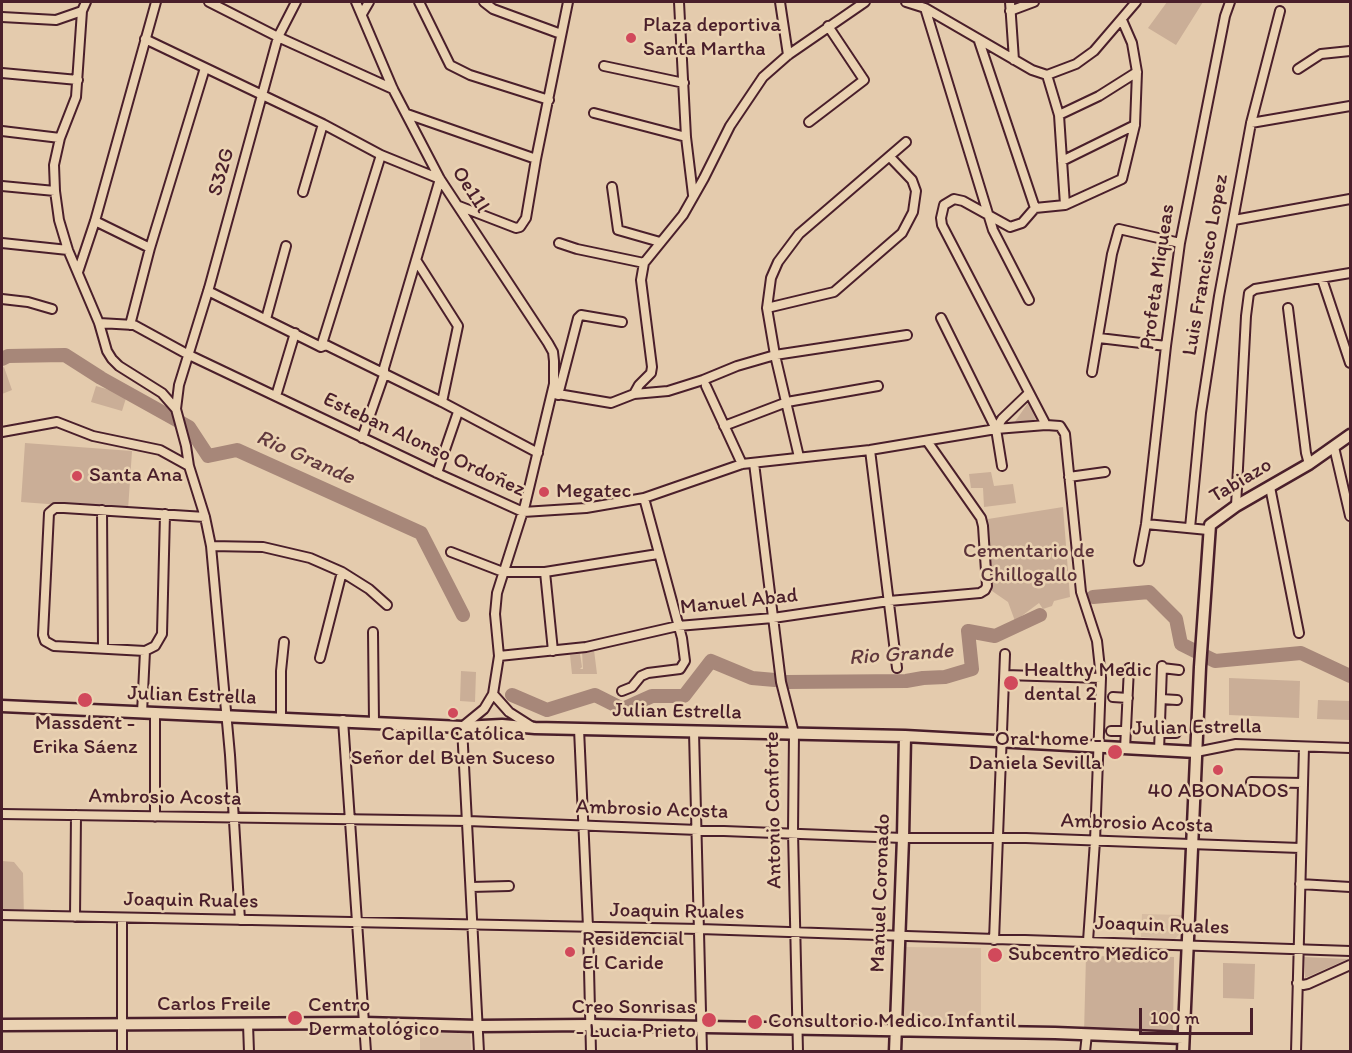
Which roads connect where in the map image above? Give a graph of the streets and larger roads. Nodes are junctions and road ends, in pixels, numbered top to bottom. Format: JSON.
{"nodes":[{"id":1,"x":86,"y":2,"type":"edge"},
{"id":2,"x":156,"y":2,"type":"edge"},
{"id":3,"x":209,"y":2,"type":"edge"},
{"id":4,"x":296,"y":2,"type":"edge"},
{"id":5,"x":356,"y":2,"type":"edge"},
{"id":6,"x":369,"y":2,"type":"edge"},
{"id":7,"x":419,"y":2,"type":"edge"},
{"id":8,"x":484,"y":2,"type":"edge"},
{"id":9,"x":568,"y":2,"type":"edge"},
{"id":10,"x":679,"y":2,"type":"edge"},
{"id":11,"x":780,"y":2,"type":"edge"},
{"id":12,"x":865,"y":2,"type":"edge"},
{"id":13,"x":906,"y":2,"type":"edge"},
{"id":14,"x":1010,"y":2,"type":"edge"},
{"id":15,"x":1034,"y":2,"type":"edge"},
{"id":16,"x":1136,"y":2,"type":"edge"},
{"id":17,"x":1230,"y":2,"type":"edge"},
{"id":18,"x":219,"y":4,"type":"edge"},
{"id":19,"x":925,"y":8,"type":"junction"},
{"id":20,"x":82,"y":11,"type":"junction"},
{"id":21,"x":1010,"y":11,"type":"junction"},
{"id":22,"x":1280,"y":11,"type":"dead end"},
{"id":23,"x":362,"y":14,"type":"junction"},
{"id":24,"x":2,"y":17,"type":"edge"},
{"id":25,"x":1122,"y":20,"type":"junction"},
{"id":26,"x":828,"y":27,"type":"junction"},
{"id":27,"x":561,"y":34,"type":"junction"},
{"id":28,"x":278,"y":37,"type":"junction"},
{"id":29,"x":145,"y":39,"type":"junction"},
{"id":30,"x":980,"y":41,"type":"junction"},
{"id":31,"x":1350,"y":51,"type":"edge"},
{"id":32,"x":788,"y":55,"type":"junction"},
{"id":33,"x":1014,"y":60,"type":"junction"},
{"id":34,"x":604,"y":66,"type":"dead end"},
{"id":35,"x":205,"y":68,"type":"junction"},
{"id":36,"x":1298,"y":69,"type":"dead end"},
{"id":37,"x":1137,"y":72,"type":"junction"},
{"id":38,"x":2,"y":73,"type":"edge"},
{"id":39,"x":1047,"y":75,"type":"junction"},
{"id":40,"x":78,"y":80,"type":"junction"},
{"id":41,"x":684,"y":83,"type":"junction"},
{"id":42,"x":393,"y":88,"type":"junction"},
{"id":43,"x":262,"y":95,"type":"junction"},
{"id":44,"x":549,"y":100,"type":"junction"},
{"id":45,"x":1350,"y":106,"type":"edge"},
{"id":46,"x":594,"y":113,"type":"dead end"},
{"id":47,"x":407,"y":114,"type":"junction"},
{"id":48,"x":1059,"y":115,"type":"junction"},
{"id":49,"x":810,"y":122,"type":"dead end"},
{"id":50,"x":1251,"y":123,"type":"junction"},
{"id":51,"x":323,"y":124,"type":"junction"},
{"id":52,"x":1135,"y":125,"type":"junction"},
{"id":53,"x":2,"y":131,"type":"edge"},
{"id":54,"x":686,"y":137,"type":"junction"},
{"id":55,"x":60,"y":138,"type":"junction"},
{"id":56,"x":906,"y":142,"type":"dead end"},
{"id":57,"x":381,"y":155,"type":"junction"},
{"id":58,"x":890,"y":157,"type":"junction"},
{"id":59,"x":536,"y":159,"type":"junction"},
{"id":60,"x":1062,"y":161,"type":"junction"},
{"id":61,"x":440,"y":179,"type":"junction"},
{"id":62,"x":2,"y":186,"type":"edge"},
{"id":63,"x":612,"y":187,"type":"dead end"},
{"id":64,"x":55,"y":191,"type":"junction"},
{"id":65,"x":303,"y":192,"type":"dead end"},
{"id":66,"x":693,"y":195,"type":"junction"},
{"id":67,"x":1350,"y":199,"type":"edge"},
{"id":68,"x":1065,"y":205,"type":"junction"},
{"id":69,"x":459,"y":206,"type":"junction"},
{"id":70,"x":1035,"y":208,"type":"junction"},
{"id":71,"x":989,"y":216,"type":"junction"},
{"id":72,"x":1234,"y":220,"type":"junction"},
{"id":73,"x":95,"y":221,"type":"junction"},
{"id":74,"x":660,"y":242,"type":"junction"},
{"id":75,"x":2,"y":243,"type":"edge"},
{"id":76,"x":560,"y":243,"type":"dead end"},
{"id":77,"x":1180,"y":243,"type":"junction"},
{"id":78,"x":286,"y":246,"type":"dead end"},
{"id":79,"x":150,"y":248,"type":"junction"},
{"id":80,"x":68,"y":250,"type":"junction"},
{"id":81,"x":416,"y":260,"type":"junction"},
{"id":82,"x":644,"y":263,"type":"junction"},
{"id":83,"x":78,"y":272,"type":"junction"},
{"id":84,"x":1350,"y":273,"type":"edge"},
{"id":85,"x":1322,"y":279,"type":"junction"},
{"id":86,"x":208,"y":291,"type":"junction"},
{"id":87,"x":2,"y":299,"type":"edge"},
{"id":88,"x":1029,"y":300,"type":"dead end"},
{"id":89,"x":767,"y":308,"type":"junction"},
{"id":90,"x":1288,"y":308,"type":"dead end"},
{"id":91,"x":52,"y":309,"type":"dead end"},
{"id":92,"x":941,"y":318,"type":"dead end"},
{"id":93,"x":266,"y":319,"type":"junction"},
{"id":94,"x":622,"y":322,"type":"dead end"},
{"id":95,"x":99,"y":323,"type":"junction"},
{"id":96,"x":130,"y":326,"type":"junction"},
{"id":97,"x":295,"y":333,"type":"junction"},
{"id":98,"x":907,"y":334,"type":"dead end"},
{"id":99,"x":1099,"y":338,"type":"junction"},
{"id":100,"x":1166,"y":346,"type":"junction"},
{"id":101,"x":321,"y":347,"type":"junction"},
{"id":102,"x":187,"y":354,"type":"junction"},
{"id":103,"x":775,"y":355,"type":"junction"},
{"id":104,"x":1350,"y":363,"type":"edge"},
{"id":105,"x":1092,"y":372,"type":"dead end"},
{"id":106,"x":384,"y":375,"type":"junction"},
{"id":107,"x":878,"y":386,"type":"dead end"},
{"id":108,"x":706,"y":387,"type":"dead end"},
{"id":109,"x":555,"y":394,"type":"junction"},
{"id":110,"x":634,"y":394,"type":"junction"},
{"id":111,"x":1028,"y":394,"type":"junction"},
{"id":112,"x":276,"y":396,"type":"junction"},
{"id":113,"x":441,"y":402,"type":"junction"},
{"id":114,"x":787,"y":402,"type":"junction"},
{"id":115,"x":176,"y":410,"type":"junction"},
{"id":116,"x":458,"y":412,"type":"junction"},
{"id":117,"x":1046,"y":425,"type":"junction"},
{"id":118,"x":724,"y":426,"type":"junction"},
{"id":119,"x":996,"y":429,"type":"junction"},
{"id":120,"x":2,"y":432,"type":"edge"},
{"id":121,"x":1350,"y":435,"type":"edge"},
{"id":122,"x":362,"y":438,"type":"junction"},
{"id":123,"x":927,"y":441,"type":"junction"},
{"id":124,"x":1334,"y":447,"type":"junction"},
{"id":125,"x":870,"y":450,"type":"junction"},
{"id":126,"x":538,"y":453,"type":"junction"},
{"id":127,"x":799,"y":457,"type":"junction"},
{"id":128,"x":754,"y":463,"type":"junction"},
{"id":129,"x":742,"y":464,"type":"junction"},
{"id":130,"x":1309,"y":464,"type":"junction"},
{"id":131,"x":189,"y":466,"type":"junction"},
{"id":132,"x":1002,"y":466,"type":"dead end"},
{"id":133,"x":1105,"y":472,"type":"dead end"},
{"id":134,"x":437,"y":473,"type":"junction"},
{"id":135,"x":1069,"y":477,"type":"junction"},
{"id":136,"x":1270,"y":486,"type":"junction"},
{"id":137,"x":644,"y":498,"type":"junction"},
{"id":138,"x":1236,"y":506,"type":"junction"},
{"id":139,"x":102,"y":510,"type":"junction"},
{"id":140,"x":523,"y":512,"type":"junction"},
{"id":141,"x":165,"y":514,"type":"junction"},
{"id":142,"x":1350,"y":516,"type":"edge"},
{"id":143,"x":205,"y":517,"type":"junction"},
{"id":144,"x":1146,"y":524,"type":"junction"},
{"id":145,"x":1190,"y":528,"type":"junction"},
{"id":146,"x":1208,"y":530,"type":"junction"},
{"id":147,"x":211,"y":546,"type":"junction"},
{"id":148,"x":452,"y":552,"type":"dead end"},
{"id":149,"x":658,"y":554,"type":"junction"},
{"id":150,"x":1139,"y":561,"type":"dead end"},
{"id":151,"x":342,"y":572,"type":"junction"},
{"id":152,"x":503,"y":572,"type":"junction"},
{"id":153,"x":545,"y":572,"type":"junction"},
{"id":154,"x":889,"y":602,"type":"junction"},
{"id":155,"x":387,"y":605,"type":"dead end"},
{"id":156,"x":773,"y":618,"type":"junction"},
{"id":157,"x":678,"y":626,"type":"junction"},
{"id":158,"x":373,"y":632,"type":"dead end"},
{"id":159,"x":1299,"y":633,"type":"dead end"},
{"id":160,"x":284,"y":642,"type":"dead end"},
{"id":161,"x":103,"y":648,"type":"junction"},
{"id":162,"x":145,"y":651,"type":"junction"},
{"id":163,"x":553,"y":651,"type":"junction"},
{"id":164,"x":1005,"y":654,"type":"dead end"},
{"id":165,"x":499,"y":656,"type":"junction"},
{"id":166,"x":320,"y":658,"type":"dead end"},
{"id":167,"x":897,"y":668,"type":"dead end"},
{"id":168,"x":1129,"y":668,"type":"dead end"},
{"id":169,"x":1179,"y":670,"type":"dead end"},
{"id":170,"x":1005,"y":675,"type":"junction"},
{"id":171,"x":1101,"y":678,"type":"junction"},
{"id":172,"x":622,"y":691,"type":"dead end"},
{"id":173,"x":493,"y":694,"type":"junction"},
{"id":174,"x":1113,"y":697,"type":"dead end"},
{"id":175,"x":1128,"y":698,"type":"junction"},
{"id":176,"x":1161,"y":699,"type":"junction"},
{"id":177,"x":1177,"y":700,"type":"dead end"},
{"id":178,"x":2,"y":706,"type":"edge"},
{"id":179,"x":142,"y":713,"type":"junction"},
{"id":180,"x":155,"y":714,"type":"junction"},
{"id":181,"x":225,"y":716,"type":"junction"},
{"id":182,"x":281,"y":719,"type":"junction"},
{"id":183,"x":343,"y":720,"type":"junction"},
{"id":184,"x":374,"y":722,"type":"junction"},
{"id":185,"x":462,"y":727,"type":"junction"},
{"id":186,"x":535,"y":728,"type":"junction"},
{"id":187,"x":579,"y":729,"type":"junction"},
{"id":188,"x":1111,"y":731,"type":"dead end"},
{"id":189,"x":1126,"y":731,"type":"junction"},
{"id":190,"x":694,"y":732,"type":"junction"},
{"id":191,"x":794,"y":733,"type":"junction"},
{"id":192,"x":1160,"y":733,"type":"junction"},
{"id":193,"x":1176,"y":733,"type":"dead end"},
{"id":194,"x":905,"y":736,"type":"junction"},
{"id":195,"x":1003,"y":741,"type":"junction"},
{"id":196,"x":1097,"y":746,"type":"junction"},
{"id":197,"x":1304,"y":747,"type":"junction"},
{"id":198,"x":1350,"y":748,"type":"edge"},
{"id":199,"x":1125,"y":749,"type":"junction"},
{"id":200,"x":1159,"y":751,"type":"junction"},
{"id":201,"x":1196,"y":752,"type":"junction"},
{"id":202,"x":1251,"y":782,"type":"dead end"},
{"id":203,"x":1303,"y":783,"type":"junction"},
{"id":204,"x":2,"y":814,"type":"edge"},
{"id":205,"x":76,"y":815,"type":"junction"},
{"id":206,"x":155,"y":817,"type":"junction"},
{"id":207,"x":235,"y":818,"type":"junction"},
{"id":208,"x":350,"y":818,"type":"junction"},
{"id":209,"x":468,"y":821,"type":"junction"},
{"id":210,"x":584,"y":825,"type":"junction"},
{"id":211,"x":697,"y":830,"type":"junction"},
{"id":212,"x":793,"y":832,"type":"junction"},
{"id":213,"x":903,"y":838,"type":"junction"},
{"id":214,"x":999,"y":838,"type":"junction"},
{"id":215,"x":1095,"y":841,"type":"junction"},
{"id":216,"x":1191,"y":842,"type":"junction"},
{"id":217,"x":1300,"y":848,"type":"junction"},
{"id":218,"x":1300,"y":884,"type":"junction"},
{"id":219,"x":509,"y":886,"type":"dead end"},
{"id":220,"x":471,"y":887,"type":"junction"},
{"id":221,"x":1350,"y":887,"type":"edge"},
{"id":222,"x":2,"y":915,"type":"edge"},
{"id":223,"x":75,"y":917,"type":"junction"},
{"id":224,"x":122,"y":918,"type":"junction"},
{"id":225,"x":240,"y":920,"type":"junction"},
{"id":226,"x":358,"y":923,"type":"junction"},
{"id":227,"x":474,"y":924,"type":"junction"},
{"id":228,"x":588,"y":927,"type":"junction"},
{"id":229,"x":700,"y":929,"type":"junction"},
{"id":230,"x":795,"y":933,"type":"junction"},
{"id":231,"x":900,"y":936,"type":"junction"},
{"id":232,"x":994,"y":940,"type":"junction"},
{"id":233,"x":1088,"y":941,"type":"junction"},
{"id":234,"x":1187,"y":945,"type":"junction"},
{"id":235,"x":1298,"y":948,"type":"junction"},
{"id":236,"x":1350,"y":951,"type":"edge"},
{"id":237,"x":1350,"y":964,"type":"edge"},
{"id":238,"x":1297,"y":982,"type":"junction"},
{"id":239,"x":364,"y":1023,"type":"junction"},
{"id":240,"x":248,"y":1024,"type":"junction"},
{"id":241,"x":2,"y":1025,"type":"edge"},
{"id":242,"x":121,"y":1025,"type":"junction"},
{"id":243,"x":590,"y":1025,"type":"junction"},
{"id":244,"x":478,"y":1026,"type":"junction"},
{"id":245,"x":701,"y":1028,"type":"junction"},
{"id":246,"x":797,"y":1029,"type":"junction"},
{"id":247,"x":895,"y":1031,"type":"junction"},
{"id":248,"x":1087,"y":1034,"type":"junction"},
{"id":249,"x":1183,"y":1038,"type":"junction"},
{"id":250,"x":122,"y":1052,"type":"edge"},
{"id":251,"x":249,"y":1052,"type":"edge"},
{"id":252,"x":366,"y":1052,"type":"edge"},
{"id":253,"x":479,"y":1052,"type":"edge"},
{"id":254,"x":591,"y":1052,"type":"edge"},
{"id":255,"x":702,"y":1052,"type":"edge"},
{"id":256,"x":798,"y":1052,"type":"edge"},
{"id":257,"x":894,"y":1052,"type":"edge"},
{"id":258,"x":1085,"y":1052,"type":"edge"},
{"id":259,"x":1184,"y":1052,"type":"edge"},
{"id":260,"x":1296,"y":1052,"type":"edge"}],
"edges":[{"from":1,"to":20,"type":"street"},
{"from":2,"to":29,"type":"street"},
{"from":3,"to":18,"type":"street"},
{"from":4,"to":28,"type":"street","name":"S32G"},
{"from":5,"to":23,"type":"street","name":"Oe11l"},
{"from":6,"to":23,"type":"street"},
{"from":7,"to":44,"type":"street"},
{"from":8,"to":27,"type":"street"},
{"from":9,"to":27,"type":"street"},
{"from":10,"to":41,"type":"street"},
{"from":11,"to":32,"type":"street"},
{"from":12,"to":26,"type":"street"},
{"from":13,"to":19,"type":"street"},
{"from":14,"to":21,"type":"street"},
{"from":15,"to":21,"type":"street"},
{"from":16,"to":25,"type":"street"},
{"from":17,"to":77,"type":"street","name":"Profeta Miqueas"},
{"from":18,"to":28,"type":"street"},
{"from":19,"to":30,"type":"street"},
{"from":19,"to":71,"type":"street"},
{"from":20,"to":24,"type":"street"},
{"from":20,"to":40,"type":"street"},
{"from":21,"to":33,"type":"street"},
{"from":22,"to":50,"type":"street","name":"Luis Francisco Lopez"},
{"from":23,"to":42,"type":"street","name":"Oe11l"},
{"from":25,"to":37,"type":"street"},
{"from":25,"to":39,"type":"street"},
{"from":26,"to":32,"type":"street"},
{"from":26,"to":49,"type":"street"},
{"from":27,"to":44,"type":"street"},
{"from":28,"to":42,"type":"street"},
{"from":28,"to":43,"type":"street","name":"S32G"},
{"from":29,"to":35,"type":"street"},
{"from":29,"to":73,"type":"street"},
{"from":30,"to":33,"type":"street"},
{"from":30,"to":70,"type":"street"},
{"from":31,"to":36,"type":"street"},
{"from":32,"to":66,"type":"street"},
{"from":33,"to":39,"type":"street"},
{"from":34,"to":41,"type":"street"},
{"from":35,"to":43,"type":"street"},
{"from":35,"to":79,"type":"street"},
{"from":37,"to":48,"type":"street"},
{"from":37,"to":52,"type":"street"},
{"from":38,"to":40,"type":"street"},
{"from":39,"to":48,"type":"street"},
{"from":40,"to":55,"type":"street"},
{"from":41,"to":54,"type":"street"},
{"from":42,"to":47,"type":"street","name":"Oe11l"},
{"from":43,"to":51,"type":"street"},
{"from":43,"to":86,"type":"street","name":"S32G"},
{"from":44,"to":59,"type":"street"},
{"from":45,"to":50,"type":"street"},
{"from":46,"to":54,"type":"street"},
{"from":47,"to":59,"type":"street"},
{"from":47,"to":61,"type":"street","name":"Oe11l"},
{"from":48,"to":60,"type":"street"},
{"from":50,"to":72,"type":"street","name":"Luis Francisco Lopez"},
{"from":51,"to":57,"type":"street"},
{"from":51,"to":65,"type":"street"},
{"from":52,"to":60,"type":"street"},
{"from":52,"to":68,"type":"street"},
{"from":53,"to":55,"type":"street"},
{"from":54,"to":66,"type":"street"},
{"from":55,"to":64,"type":"street"},
{"from":56,"to":58,"type":"street"},
{"from":57,"to":61,"type":"street"},
{"from":57,"to":101,"type":"street"},
{"from":58,"to":89,"type":"street"},
{"from":58,"to":89,"type":"street"},
{"from":59,"to":69,"type":"street"},
{"from":60,"to":68,"type":"street"},
{"from":61,"to":69,"type":"street","name":"Oe11l"},
{"from":61,"to":81,"type":"street"},
{"from":62,"to":64,"type":"street"},
{"from":63,"to":74,"type":"street"},
{"from":64,"to":80,"type":"street"},
{"from":66,"to":74,"type":"street"},
{"from":67,"to":72,"type":"street"},
{"from":68,"to":70,"type":"street"},
{"from":69,"to":109,"type":"street","name":"Oe11l"},
{"from":70,"to":71,"type":"street"},
{"from":71,"to":88,"type":"street"},
{"from":71,"to":111,"type":"street"},
{"from":72,"to":145,"type":"street","name":"Luis Francisco Lopez"},
{"from":73,"to":79,"type":"street"},
{"from":73,"to":83,"type":"street"},
{"from":74,"to":82,"type":"street"},
{"from":75,"to":80,"type":"street"},
{"from":76,"to":82,"type":"street"},
{"from":77,"to":99,"type":"street"},
{"from":77,"to":100,"type":"street","name":"Profeta Miqueas"},
{"from":78,"to":93,"type":"street"},
{"from":79,"to":96,"type":"street"},
{"from":80,"to":83,"type":"street"},
{"from":81,"to":106,"type":"street"},
{"from":81,"to":113,"type":"street"},
{"from":82,"to":110,"type":"street"},
{"from":83,"to":95,"type":"street"},
{"from":84,"to":85,"type":"street"},
{"from":85,"to":104,"type":"street"},
{"from":85,"to":138,"type":"street"},
{"from":86,"to":93,"type":"street"},
{"from":86,"to":102,"type":"street","name":"S32G"},
{"from":87,"to":91,"type":"street"},
{"from":89,"to":103,"type":"street"},
{"from":90,"to":130,"type":"street"},
{"from":92,"to":119,"type":"street"},
{"from":93,"to":97,"type":"street"},
{"from":94,"to":109,"type":"street"},
{"from":95,"to":96,"type":"street","name":"Esteban Alonso Ordoñez"},
{"from":95,"to":115,"type":"street"},
{"from":96,"to":102,"type":"street","name":"Esteban Alonso Ordoñez"},
{"from":97,"to":101,"type":"street"},
{"from":97,"to":112,"type":"street"},
{"from":98,"to":103,"type":"street"},
{"from":99,"to":100,"type":"street"},
{"from":99,"to":105,"type":"street"},
{"from":100,"to":144,"type":"street","name":"Profeta Miqueas"},
{"from":101,"to":106,"type":"street"},
{"from":102,"to":112,"type":"street","name":"Esteban Alonso Ordoñez"},
{"from":102,"to":115,"type":"street","name":"S32G"},
{"from":103,"to":110,"type":"street"},
{"from":103,"to":114,"type":"street"},
{"from":106,"to":113,"type":"street"},
{"from":106,"to":122,"type":"street"},
{"from":107,"to":114,"type":"street"},
{"from":108,"to":118,"type":"street"},
{"from":109,"to":110,"type":"street"},
{"from":109,"to":126,"type":"street"},
{"from":111,"to":117,"type":"street"},
{"from":111,"to":119,"type":"street"},
{"from":112,"to":122,"type":"street","name":"Esteban Alonso Ordoñez"},
{"from":113,"to":116,"type":"street"},
{"from":114,"to":118,"type":"street"},
{"from":114,"to":127,"type":"street"},
{"from":115,"to":131,"type":"street"},
{"from":116,"to":126,"type":"street"},
{"from":116,"to":134,"type":"street"},
{"from":117,"to":119,"type":"street","name":"Esteban Alonso Ordoñez"},
{"from":117,"to":135,"type":"street","name":"Esteban Alonso Ordoñez"},
{"from":118,"to":129,"type":"street"},
{"from":119,"to":123,"type":"street","name":"Esteban Alonso Ordoñez"},
{"from":119,"to":132,"type":"street"},
{"from":120,"to":131,"type":"street"},
{"from":121,"to":124,"type":"street","name":"Tabiazo"},
{"from":122,"to":134,"type":"street","name":"Esteban Alonso Ordoñez"},
{"from":123,"to":125,"type":"street","name":"Esteban Alonso Ordoñez"},
{"from":123,"to":154,"type":"street","name":"Manuel Abad"},
{"from":124,"to":130,"type":"street","name":"Tabiazo"},
{"from":124,"to":142,"type":"street"},
{"from":125,"to":127,"type":"street","name":"Esteban Alonso Ordoñez"},
{"from":125,"to":154,"type":"street"},
{"from":126,"to":140,"type":"street"},
{"from":127,"to":128,"type":"street","name":"Esteban Alonso Ordoñez"},
{"from":128,"to":129,"type":"street","name":"Esteban Alonso Ordoñez"},
{"from":128,"to":156,"type":"street","name":"Antonio Conforte"},
{"from":129,"to":137,"type":"street","name":"Esteban Alonso Ordoñez"},
{"from":130,"to":136,"type":"street","name":"Tabiazo"},
{"from":131,"to":143,"type":"street"},
{"from":133,"to":135,"type":"street"},
{"from":134,"to":140,"type":"street","name":"Esteban Alonso Ordoñez"},
{"from":135,"to":171,"type":"street"},
{"from":136,"to":138,"type":"street","name":"Tabiazo"},
{"from":136,"to":159,"type":"street"},
{"from":137,"to":140,"type":"street","name":"Esteban Alonso Ordoñez"},
{"from":137,"to":149,"type":"street"},
{"from":138,"to":146,"type":"street","name":"Tabiazo"},
{"from":139,"to":141,"type":"street"},
{"from":139,"to":161,"type":"street"},
{"from":139,"to":161,"type":"street"},
{"from":140,"to":152,"type":"street"},
{"from":141,"to":143,"type":"street"},
{"from":141,"to":162,"type":"street"},
{"from":143,"to":147,"type":"street"},
{"from":144,"to":145,"type":"street","name":"Tabiazo"},
{"from":144,"to":150,"type":"street","name":"Profeta Miqueas"},
{"from":145,"to":146,"type":"street","name":"Tabiazo"},
{"from":146,"to":201,"type":"street"},
{"from":147,"to":151,"type":"street"},
{"from":147,"to":181,"type":"street"},
{"from":148,"to":152,"type":"street"},
{"from":149,"to":153,"type":"street"},
{"from":149,"to":157,"type":"street"},
{"from":151,"to":155,"type":"street"},
{"from":151,"to":166,"type":"street"},
{"from":152,"to":153,"type":"street"},
{"from":152,"to":165,"type":"street"},
{"from":153,"to":163,"type":"street"},
{"from":154,"to":156,"type":"street","name":"Manuel Abad"},
{"from":154,"to":167,"type":"street"},
{"from":156,"to":157,"type":"street","name":"Manuel Abad"},
{"from":156,"to":191,"type":"street","name":"Antonio Conforte"},
{"from":157,"to":163,"type":"street","name":"Manuel Abad"},
{"from":157,"to":172,"type":"street"},
{"from":158,"to":184,"type":"street"},
{"from":160,"to":182,"type":"street"},
{"from":161,"to":162,"type":"street"},
{"from":162,"to":179,"type":"street"},
{"from":163,"to":165,"type":"street","name":"Manuel Abad"},
{"from":164,"to":170,"type":"street"},
{"from":165,"to":173,"type":"street"},
{"from":168,"to":175,"type":"street"},
{"from":169,"to":176,"type":"street"},
{"from":170,"to":171,"type":"street"},
{"from":170,"to":195,"type":"street"},
{"from":171,"to":196,"type":"street"},
{"from":173,"to":185,"type":"street"},
{"from":173,"to":186,"type":"street"},
{"from":174,"to":175,"type":"street"},
{"from":175,"to":189,"type":"street"},
{"from":176,"to":177,"type":"street"},
{"from":176,"to":192,"type":"street"},
{"from":178,"to":179,"type":"street","name":"Julian Estrella"},
{"from":179,"to":180,"type":"street","name":"Julian Estrella"},
{"from":180,"to":181,"type":"street","name":"Julian Estrella"},
{"from":180,"to":206,"type":"street"},
{"from":181,"to":182,"type":"street","name":"Julian Estrella"},
{"from":181,"to":207,"type":"street"},
{"from":182,"to":183,"type":"street","name":"Julian Estrella"},
{"from":183,"to":184,"type":"street","name":"Julian Estrella"},
{"from":183,"to":208,"type":"street"},
{"from":184,"to":185,"type":"street","name":"Julian Estrella"},
{"from":185,"to":186,"type":"street","name":"Julian Estrella"},
{"from":185,"to":209,"type":"street"},
{"from":186,"to":187,"type":"street","name":"Julian Estrella"},
{"from":187,"to":190,"type":"street","name":"Julian Estrella"},
{"from":187,"to":210,"type":"street"},
{"from":188,"to":189,"type":"street"},
{"from":189,"to":199,"type":"street"},
{"from":190,"to":191,"type":"street","name":"Julian Estrella"},
{"from":190,"to":211,"type":"street"},
{"from":191,"to":194,"type":"street","name":"Julian Estrella"},
{"from":191,"to":212,"type":"street","name":"Antonio Conforte"},
{"from":192,"to":193,"type":"street"},
{"from":192,"to":200,"type":"street"},
{"from":194,"to":195,"type":"street","name":"Julian Estrella"},
{"from":194,"to":213,"type":"street","name":"Manuel Coronado"},
{"from":195,"to":196,"type":"street","name":"Julian Estrella"},
{"from":195,"to":214,"type":"street"},
{"from":196,"to":199,"type":"street","name":"Julian Estrella"},
{"from":196,"to":215,"type":"street"},
{"from":197,"to":198,"type":"street","name":"Julian Estrella"},
{"from":197,"to":201,"type":"street","name":"Julian Estrella"},
{"from":197,"to":203,"type":"street"},
{"from":199,"to":200,"type":"street","name":"Julian Estrella"},
{"from":200,"to":201,"type":"street","name":"Julian Estrella"},
{"from":201,"to":216,"type":"street"},
{"from":202,"to":203,"type":"street"},
{"from":203,"to":217,"type":"street"},
{"from":204,"to":205,"type":"street","name":"Ambrosio Acosta"},
{"from":205,"to":206,"type":"street","name":"Ambrosio Acosta"},
{"from":205,"to":223,"type":"street"},
{"from":206,"to":207,"type":"street","name":"Ambrosio Acosta"},
{"from":207,"to":208,"type":"street","name":"Ambrosio Acosta"},
{"from":207,"to":225,"type":"street"},
{"from":208,"to":209,"type":"street","name":"Ambrosio Acosta"},
{"from":208,"to":226,"type":"street"},
{"from":209,"to":210,"type":"street","name":"Ambrosio Acosta"},
{"from":209,"to":220,"type":"street"},
{"from":210,"to":211,"type":"street","name":"Ambrosio Acosta"},
{"from":210,"to":228,"type":"street"},
{"from":211,"to":212,"type":"street","name":"Ambrosio Acosta"},
{"from":211,"to":229,"type":"street"},
{"from":212,"to":213,"type":"street","name":"Ambrosio Acosta"},
{"from":212,"to":230,"type":"street","name":"Antonio Conforte"},
{"from":213,"to":214,"type":"street","name":"Ambrosio Acosta"},
{"from":213,"to":231,"type":"street","name":"Manuel Coronado"},
{"from":214,"to":215,"type":"street","name":"Ambrosio Acosta"},
{"from":214,"to":232,"type":"street"},
{"from":215,"to":216,"type":"street","name":"Ambrosio Acosta"},
{"from":215,"to":233,"type":"street"},
{"from":216,"to":217,"type":"street","name":"Ambrosio Acosta"},
{"from":216,"to":234,"type":"street"},
{"from":217,"to":218,"type":"street"},
{"from":218,"to":221,"type":"street"},
{"from":218,"to":235,"type":"street"},
{"from":219,"to":220,"type":"street"},
{"from":220,"to":227,"type":"street"},
{"from":222,"to":223,"type":"street","name":"Joaquin Ruales"},
{"from":223,"to":224,"type":"street","name":"Joaquin Ruales"},
{"from":224,"to":225,"type":"street","name":"Joaquin Ruales"},
{"from":224,"to":242,"type":"street"},
{"from":225,"to":226,"type":"street","name":"Joaquin Ruales"},
{"from":226,"to":227,"type":"street","name":"Joaquin Ruales"},
{"from":226,"to":239,"type":"street"},
{"from":227,"to":228,"type":"street","name":"Joaquin Ruales"},
{"from":227,"to":244,"type":"street"},
{"from":228,"to":229,"type":"street","name":"Joaquin Ruales"},
{"from":228,"to":243,"type":"street"},
{"from":229,"to":230,"type":"street","name":"Joaquin Ruales"},
{"from":229,"to":245,"type":"street"},
{"from":230,"to":231,"type":"street","name":"Joaquin Ruales"},
{"from":230,"to":246,"type":"street","name":"Antonio Conforte"},
{"from":231,"to":232,"type":"street","name":"Joaquin Ruales"},
{"from":231,"to":247,"type":"street","name":"Manuel Coronado"},
{"from":232,"to":233,"type":"street","name":"Joaquin Ruales"},
{"from":233,"to":234,"type":"street","name":"Joaquin Ruales"},
{"from":234,"to":235,"type":"street","name":"Joaquin Ruales"},
{"from":234,"to":249,"type":"street"},
{"from":235,"to":236,"type":"street","name":"Joaquin Ruales"},
{"from":235,"to":238,"type":"street"},
{"from":237,"to":238,"type":"street"},
{"from":238,"to":260,"type":"street"},
{"from":239,"to":240,"type":"street","name":"Carlos Freile"},
{"from":239,"to":244,"type":"street","name":"Carlos Freile"},
{"from":239,"to":252,"type":"street"},
{"from":240,"to":242,"type":"street","name":"Carlos Freile"},
{"from":240,"to":251,"type":"street"},
{"from":241,"to":242,"type":"street","name":"Carlos Freile"},
{"from":242,"to":250,"type":"street"},
{"from":243,"to":244,"type":"street","name":"Carlos Freile"},
{"from":243,"to":245,"type":"street","name":"Carlos Freile"},
{"from":243,"to":254,"type":"street"},
{"from":244,"to":253,"type":"street"},
{"from":245,"to":246,"type":"street","name":"Carlos Freile"},
{"from":245,"to":255,"type":"street"},
{"from":246,"to":247,"type":"street","name":"Carlos Freile"},
{"from":246,"to":256,"type":"street","name":"Antonio Conforte"},
{"from":247,"to":248,"type":"street","name":"Carlos Freile"},
{"from":247,"to":257,"type":"street","name":"Manuel Coronado"},
{"from":248,"to":249,"type":"street","name":"Carlos Freile"},
{"from":248,"to":258,"type":"street"},
{"from":249,"to":259,"type":"street"}]}
